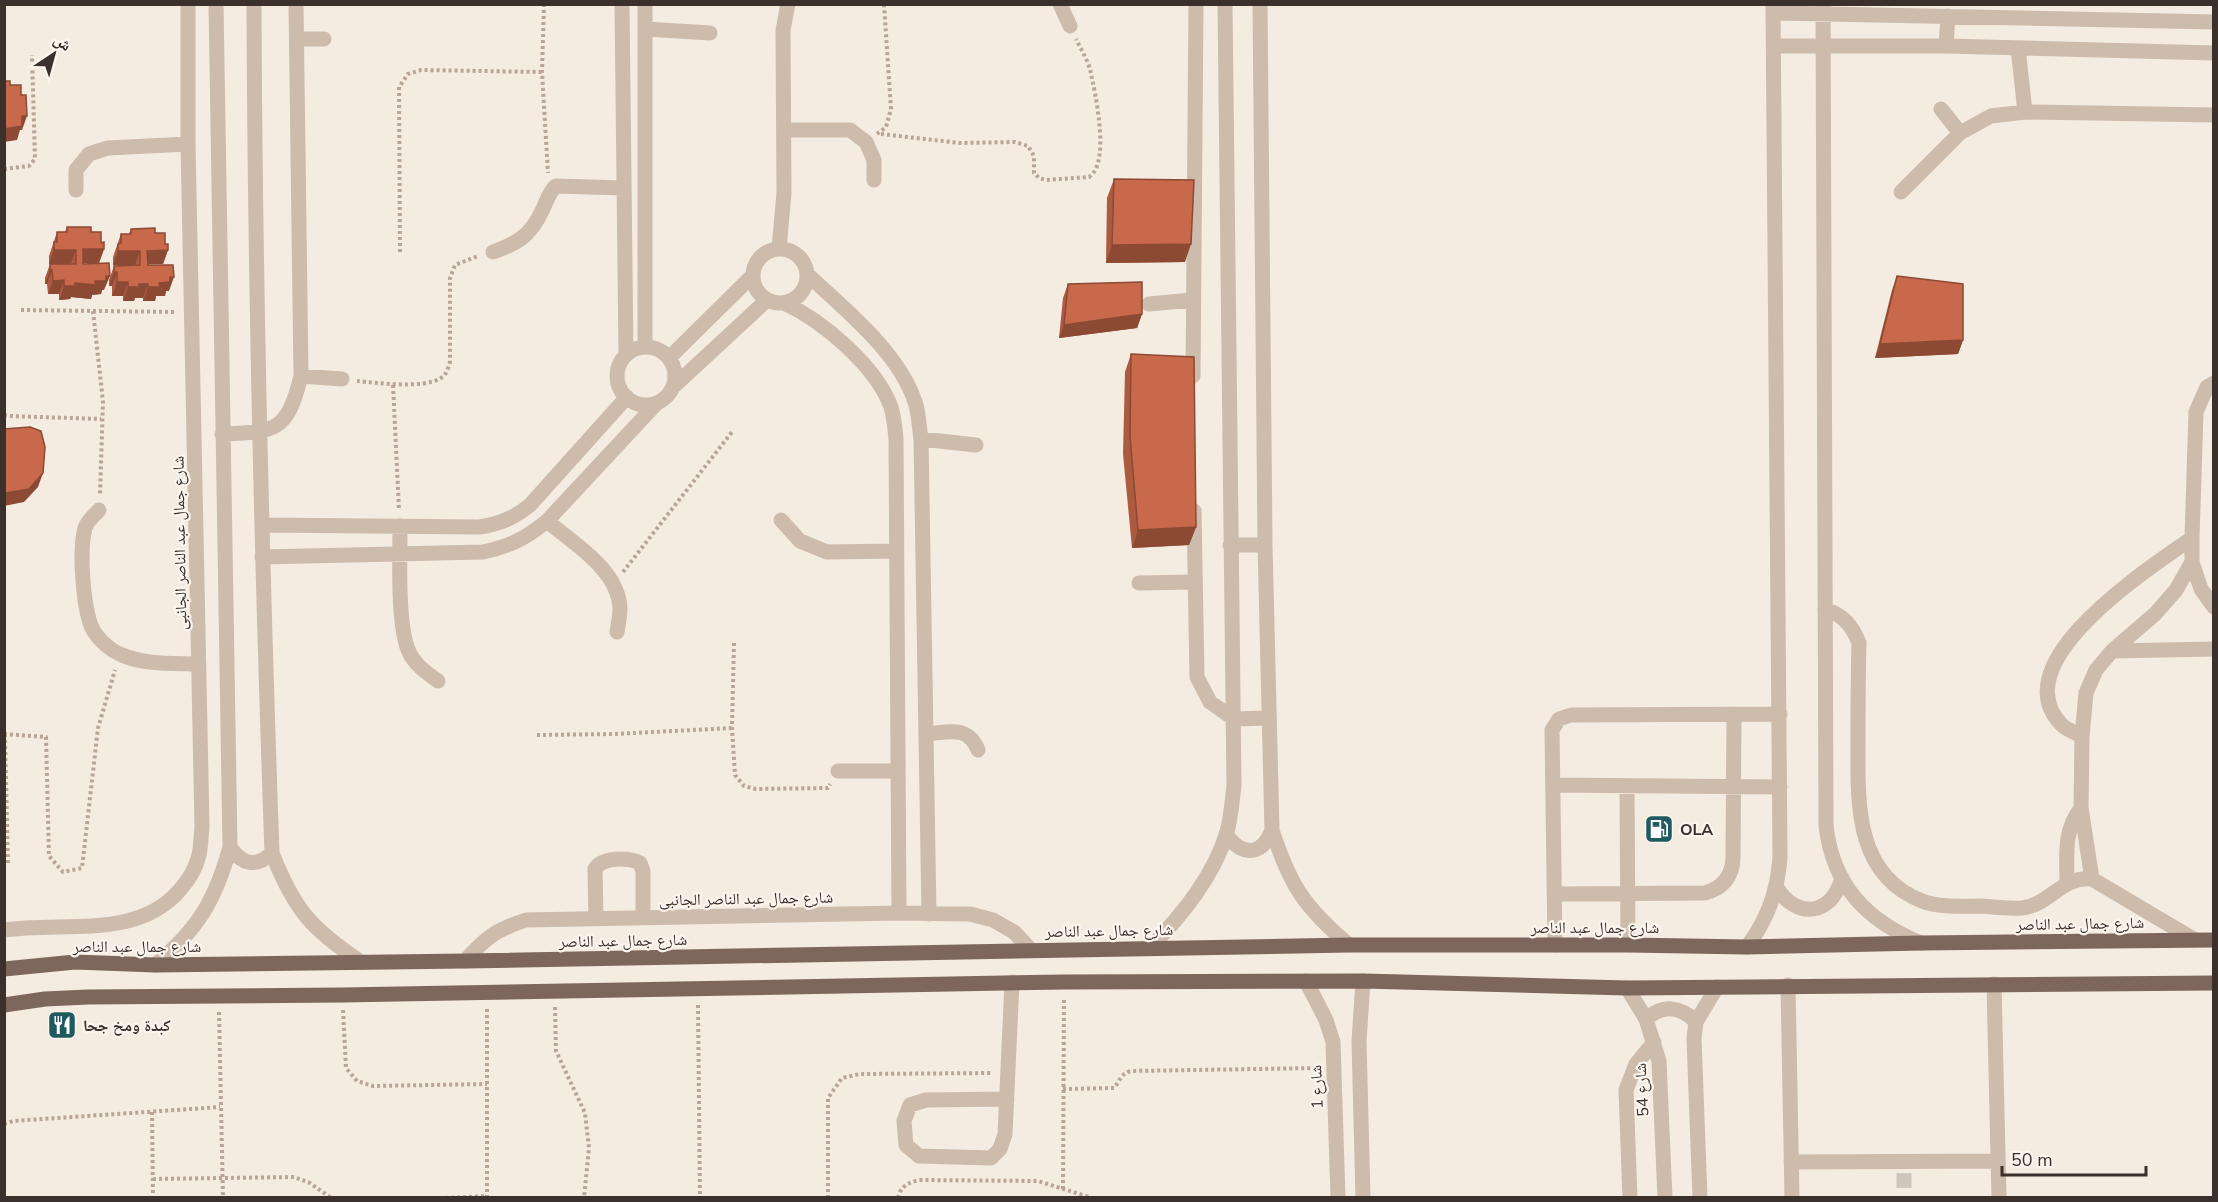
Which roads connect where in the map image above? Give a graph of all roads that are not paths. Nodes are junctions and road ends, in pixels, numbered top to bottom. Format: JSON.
{"nodes":[{"id":1,"x":188,"y":4,"type":"edge"},
{"id":2,"x":216,"y":4,"type":"edge"},
{"id":3,"x":254,"y":4,"type":"edge"},
{"id":4,"x":296,"y":4,"type":"edge"},
{"id":5,"x":622,"y":4,"type":"edge"},
{"id":6,"x":645,"y":4,"type":"edge"},
{"id":7,"x":788,"y":4,"type":"edge"},
{"id":8,"x":1060,"y":4,"type":"edge"},
{"id":9,"x":1196,"y":4,"type":"edge"},
{"id":10,"x":1225,"y":4,"type":"edge"},
{"id":11,"x":1260,"y":4,"type":"edge"},
{"id":12,"x":1773,"y":8,"type":"edge"},
{"id":13,"x":1823,"y":9,"type":"edge"},
{"id":14,"x":2012,"y":11,"type":"edge"},
{"id":15,"x":1948,"y":16,"type":"junction"},
{"id":16,"x":2214,"y":22,"type":"edge"},
{"id":17,"x":1070,"y":26,"type":"road end"},
{"id":18,"x":645,"y":29,"type":"junction"},
{"id":19,"x":710,"y":33,"type":"dead end"},
{"id":20,"x":297,"y":39,"type":"junction"},
{"id":21,"x":324,"y":39,"type":"dead end"},
{"id":22,"x":1774,"y":46,"type":"junction"},
{"id":23,"x":1823,"y":46,"type":"junction"},
{"id":24,"x":1946,"y":46,"type":"junction"},
{"id":25,"x":2018,"y":48,"type":"junction"},
{"id":26,"x":2214,"y":53,"type":"edge"},
{"id":27,"x":1941,"y":109,"type":"dead end"},
{"id":28,"x":2025,"y":112,"type":"junction"},
{"id":29,"x":2214,"y":115,"type":"edge"},
{"id":30,"x":784,"y":130,"type":"junction"},
{"id":31,"x":1960,"y":133,"type":"junction"},
{"id":32,"x":188,"y":144,"type":"junction"},
{"id":33,"x":874,"y":180,"type":"dead end"},
{"id":34,"x":623,"y":188,"type":"junction"},
{"id":35,"x":76,"y":190,"type":"dead end"},
{"id":36,"x":1901,"y":192,"type":"dead end"},
{"id":37,"x":779,"y":249,"type":"junction"},
{"id":38,"x":493,"y":252,"type":"road end"},
{"id":39,"x":807,"y":273,"type":"junction"},
{"id":40,"x":753,"y":275,"type":"junction"},
{"id":41,"x":768,"y":300,"type":"junction"},
{"id":42,"x":1192,"y":300,"type":"junction"},
{"id":43,"x":784,"y":303,"type":"junction"},
{"id":44,"x":1149,"y":304,"type":"dead end"},
{"id":45,"x":645,"y":347,"type":"junction"},
{"id":46,"x":626,"y":355,"type":"junction"},
{"id":47,"x":669,"y":358,"type":"junction"},
{"id":48,"x":301,"y":376,"type":"junction"},
{"id":49,"x":342,"y":379,"type":"road end"},
{"id":50,"x":2214,"y":383,"type":"edge"},
{"id":51,"x":673,"y":387,"type":"junction"},
{"id":52,"x":1193,"y":394,"type":"edge"},
{"id":53,"x":627,"y":397,"type":"junction"},
{"id":54,"x":657,"y":403,"type":"junction"},
{"id":55,"x":260,"y":433,"type":"junction"},
{"id":56,"x":222,"y":434,"type":"junction"},
{"id":57,"x":921,"y":439,"type":"junction"},
{"id":58,"x":976,"y":445,"type":"dead end"},
{"id":59,"x":1194,"y":500,"type":"edge"},
{"id":60,"x":99,"y":510,"type":"road end"},
{"id":61,"x":781,"y":520,"type":"dead end"},
{"id":62,"x":547,"y":521,"type":"junction"},
{"id":63,"x":262,"y":525,"type":"junction"},
{"id":64,"x":400,"y":525,"type":"junction"},
{"id":65,"x":2192,"y":538,"type":"junction"},
{"id":66,"x":1230,"y":545,"type":"junction"},
{"id":67,"x":1265,"y":545,"type":"junction"},
{"id":68,"x":896,"y":551,"type":"junction"},
{"id":69,"x":400,"y":554,"type":"junction"},
{"id":70,"x":262,"y":557,"type":"junction"},
{"id":71,"x":2192,"y":562,"type":"junction"},
{"id":72,"x":1194,"y":582,"type":"junction"},
{"id":73,"x":1139,"y":583,"type":"dead end"},
{"id":74,"x":2214,"y":607,"type":"edge"},
{"id":75,"x":1825,"y":609,"type":"junction"},
{"id":76,"x":617,"y":632,"type":"dead end"},
{"id":77,"x":2214,"y":649,"type":"edge"},
{"id":78,"x":2112,"y":651,"type":"junction"},
{"id":79,"x":897,"y":656,"type":"junction"},
{"id":80,"x":925,"y":656,"type":"junction"},
{"id":81,"x":199,"y":664,"type":"junction"},
{"id":82,"x":438,"y":681,"type":"dead end"},
{"id":83,"x":1734,"y":714,"type":"junction"},
{"id":84,"x":1780,"y":714,"type":"junction"},
{"id":85,"x":1269,"y":718,"type":"junction"},
{"id":86,"x":1234,"y":719,"type":"junction"},
{"id":87,"x":926,"y":734,"type":"junction"},
{"id":88,"x":2082,"y":736,"type":"junction"},
{"id":89,"x":978,"y":750,"type":"dead end"},
{"id":90,"x":838,"y":771,"type":"road end"},
{"id":91,"x":898,"y":771,"type":"junction"},
{"id":92,"x":1553,"y":785,"type":"junction"},
{"id":93,"x":1627,"y":786,"type":"junction"},
{"id":94,"x":1734,"y":786,"type":"junction"},
{"id":95,"x":1780,"y":787,"type":"junction"},
{"id":96,"x":2082,"y":808,"type":"junction"},
{"id":97,"x":1272,"y":830,"type":"junction"},
{"id":98,"x":1226,"y":834,"type":"junction"},
{"id":99,"x":230,"y":847,"type":"junction"},
{"id":100,"x":272,"y":853,"type":"junction"},
{"id":101,"x":1842,"y":878,"type":"junction"},
{"id":102,"x":2092,"y":879,"type":"junction"},
{"id":103,"x":2067,"y":884,"type":"junction"},
{"id":104,"x":1777,"y":888,"type":"junction"},
{"id":105,"x":1554,"y":894,"type":"junction"},
{"id":106,"x":1628,"y":894,"type":"junction"},
{"id":107,"x":899,"y":913,"type":"junction"},
{"id":108,"x":929,"y":914,"type":"junction"},
{"id":109,"x":644,"y":918,"type":"junction"},
{"id":110,"x":596,"y":919,"type":"junction"},
{"id":111,"x":4,"y":930,"type":"edge"},
{"id":112,"x":2196,"y":940,"type":"junction"},
{"id":113,"x":2214,"y":940,"type":"edge"},
{"id":114,"x":1921,"y":943,"type":"junction"},
{"id":115,"x":1349,"y":945,"type":"junction"},
{"id":116,"x":1555,"y":945,"type":"junction"},
{"id":117,"x":1628,"y":945,"type":"junction"},
{"id":118,"x":1747,"y":947,"type":"junction"},
{"id":119,"x":1150,"y":948,"type":"junction"},
{"id":120,"x":1030,"y":949,"type":"junction"},
{"id":121,"x":465,"y":961,"type":"junction"},
{"id":122,"x":361,"y":962,"type":"junction"},
{"id":123,"x":155,"y":965,"type":"junction"},
{"id":124,"x":4,"y":969,"type":"edge"},
{"id":125,"x":1306,"y":981,"type":"junction"},
{"id":126,"x":1363,"y":981,"type":"junction"},
{"id":127,"x":1012,"y":982,"type":"junction"},
{"id":128,"x":2214,"y":983,"type":"edge"},
{"id":129,"x":1994,"y":984,"type":"junction"},
{"id":130,"x":1788,"y":985,"type":"junction"},
{"id":131,"x":1717,"y":987,"type":"junction"},
{"id":132,"x":1627,"y":988,"type":"junction"},
{"id":133,"x":4,"y":1005,"type":"edge"},
{"id":134,"x":1647,"y":1019,"type":"junction"},
{"id":135,"x":1695,"y":1022,"type":"junction"},
{"id":136,"x":1654,"y":1042,"type":"junction"},
{"id":137,"x":1007,"y":1099,"type":"junction"},
{"id":138,"x":1998,"y":1161,"type":"junction"},
{"id":139,"x":1791,"y":1162,"type":"junction"},
{"id":140,"x":1338,"y":1197,"type":"edge"},
{"id":141,"x":1363,"y":1197,"type":"edge"},
{"id":142,"x":1630,"y":1197,"type":"edge"},
{"id":143,"x":1665,"y":1197,"type":"edge"},
{"id":144,"x":1700,"y":1197,"type":"edge"},
{"id":145,"x":1792,"y":1197,"type":"edge"},
{"id":146,"x":1999,"y":1197,"type":"edge"}],
"edges":[{"from":1,"to":32,"type":"street","name":"شارع جمال عبد الناصر الجانبى"},
{"from":2,"to":56,"type":"street"},
{"from":3,"to":55,"type":"street"},
{"from":4,"to":20,"type":"street"},
{"from":5,"to":34,"type":"street"},
{"from":6,"to":18,"type":"street"},
{"from":7,"to":30,"type":"street"},
{"from":8,"to":17,"type":"street"},
{"from":9,"to":42,"type":"street"},
{"from":10,"to":66,"type":"street"},
{"from":11,"to":67,"type":"street"},
{"from":12,"to":13,"type":"street"},
{"from":12,"to":22,"type":"street"},
{"from":13,"to":15,"type":"street"},
{"from":13,"to":23,"type":"street"},
{"from":14,"to":15,"type":"street"},
{"from":14,"to":16,"type":"street"},
{"from":15,"to":24,"type":"street"},
{"from":18,"to":19,"type":"street"},
{"from":18,"to":45,"type":"street"},
{"from":20,"to":21,"type":"street"},
{"from":20,"to":48,"type":"street"},
{"from":22,"to":23,"type":"street"},
{"from":22,"to":84,"type":"street"},
{"from":23,"to":24,"type":"street"},
{"from":23,"to":75,"type":"street"},
{"from":24,"to":25,"type":"street"},
{"from":25,"to":26,"type":"street"},
{"from":25,"to":28,"type":"street"},
{"from":27,"to":31,"type":"street"},
{"from":28,"to":29,"type":"street"},
{"from":28,"to":31,"type":"street"},
{"from":30,"to":33,"type":"street"},
{"from":30,"to":37,"type":"street"},
{"from":31,"to":36,"type":"street"},
{"from":32,"to":35,"type":"street"},
{"from":32,"to":81,"type":"street","name":"شارع جمال عبد الناصر الجانبى"},
{"from":34,"to":38,"type":"street"},
{"from":34,"to":46,"type":"street"},
{"from":37,"to":39,"type":"street"},
{"from":37,"to":40,"type":"street"},
{"from":39,"to":43,"type":"street"},
{"from":39,"to":57,"type":"street"},
{"from":40,"to":41,"type":"street"},
{"from":40,"to":47,"type":"street"},
{"from":41,"to":43,"type":"street"},
{"from":41,"to":51,"type":"street"},
{"from":42,"to":44,"type":"street"},
{"from":42,"to":52,"type":"street"},
{"from":43,"to":68,"type":"street"},
{"from":45,"to":46,"type":"street"},
{"from":45,"to":47,"type":"street"},
{"from":46,"to":53,"type":"street"},
{"from":47,"to":51,"type":"street"},
{"from":48,"to":49,"type":"street"},
{"from":48,"to":55,"type":"street"},
{"from":50,"to":65,"type":"street"},
{"from":51,"to":54,"type":"street"},
{"from":53,"to":54,"type":"street"},
{"from":53,"to":64,"type":"street"},
{"from":54,"to":62,"type":"street"},
{"from":55,"to":56,"type":"street"},
{"from":55,"to":63,"type":"street"},
{"from":56,"to":99,"type":"street"},
{"from":57,"to":58,"type":"street"},
{"from":57,"to":80,"type":"street"},
{"from":59,"to":72,"type":"street"},
{"from":60,"to":81,"type":"street"},
{"from":61,"to":68,"type":"street"},
{"from":62,"to":69,"type":"street"},
{"from":62,"to":76,"type":"street"},
{"from":63,"to":64,"type":"street"},
{"from":63,"to":70,"type":"street"},
{"from":64,"to":69,"type":"street"},
{"from":65,"to":71,"type":"street"},
{"from":65,"to":88,"type":"street"},
{"from":66,"to":67,"type":"street"},
{"from":66,"to":86,"type":"street"},
{"from":67,"to":85,"type":"street"},
{"from":68,"to":79,"type":"street"},
{"from":69,"to":70,"type":"street"},
{"from":69,"to":82,"type":"street"},
{"from":70,"to":100,"type":"street"},
{"from":71,"to":74,"type":"street"},
{"from":71,"to":78,"type":"street"},
{"from":72,"to":73,"type":"street"},
{"from":72,"to":86,"type":"street"},
{"from":75,"to":101,"type":"street"},
{"from":75,"to":103,"type":"street"},
{"from":77,"to":78,"type":"street"},
{"from":78,"to":88,"type":"street"},
{"from":79,"to":80,"type":"street"},
{"from":79,"to":91,"type":"street"},
{"from":80,"to":87,"type":"street"},
{"from":81,"to":111,"type":"street","name":"شارع جمال عبد الناصر الجانبى"},
{"from":83,"to":84,"type":"street"},
{"from":83,"to":92,"type":"street"},
{"from":83,"to":94,"type":"street"},
{"from":84,"to":95,"type":"street"},
{"from":85,"to":86,"type":"street"},
{"from":85,"to":97,"type":"street"},
{"from":86,"to":98,"type":"street"},
{"from":87,"to":89,"type":"street"},
{"from":87,"to":108,"type":"street"},
{"from":88,"to":96,"type":"street"},
{"from":90,"to":91,"type":"street"},
{"from":91,"to":107,"type":"street"},
{"from":92,"to":93,"type":"street"},
{"from":92,"to":105,"type":"street"},
{"from":93,"to":94,"type":"street"},
{"from":93,"to":106,"type":"street"},
{"from":94,"to":95,"type":"street"},
{"from":94,"to":106,"type":"street"},
{"from":95,"to":104,"type":"street"},
{"from":96,"to":102,"type":"street"},
{"from":96,"to":103,"type":"street"},
{"from":97,"to":98,"type":"street"},
{"from":97,"to":115,"type":"street"},
{"from":98,"to":119,"type":"street"},
{"from":99,"to":100,"type":"street"},
{"from":99,"to":123,"type":"street"},
{"from":100,"to":122,"type":"street"},
{"from":101,"to":104,"type":"street"},
{"from":101,"to":114,"type":"street"},
{"from":102,"to":103,"type":"street"},
{"from":102,"to":112,"type":"street"},
{"from":104,"to":118,"type":"street"},
{"from":105,"to":106,"type":"street"},
{"from":105,"to":116,"type":"street"},
{"from":106,"to":117,"type":"street"},
{"from":107,"to":108,"type":"street","name":"شارع جمال عبد الناصر الجانبى"},
{"from":107,"to":109,"type":"street","name":"شارع جمال عبد الناصر الجانبى"},
{"from":108,"to":120,"type":"street","name":"شارع جمال عبد الناصر الجانبى"},
{"from":109,"to":110,"type":"street","name":"شارع جمال عبد الناصر الجانبى"},
{"from":109,"to":110,"type":"street"},
{"from":110,"to":121,"type":"street","name":"شارع جمال عبد الناصر الجانبى"},
{"from":112,"to":113,"type":"main road","name":"شارع جمال عبد الناصر"},
{"from":112,"to":114,"type":"main road","name":"شارع جمال عبد الناصر"},
{"from":114,"to":118,"type":"main road","name":"شارع جمال عبد الناصر"},
{"from":115,"to":116,"type":"main road","name":"شارع جمال عبد الناصر"},
{"from":115,"to":119,"type":"main road","name":"شارع جمال عبد الناصر"},
{"from":116,"to":117,"type":"main road","name":"شارع جمال عبد الناصر"},
{"from":117,"to":118,"type":"main road","name":"شارع جمال عبد الناصر"},
{"from":119,"to":120,"type":"main road","name":"شارع جمال عبد الناصر"},
{"from":120,"to":121,"type":"main road","name":"شارع جمال عبد الناصر"},
{"from":121,"to":122,"type":"main road","name":"شارع جمال عبد الناصر"},
{"from":122,"to":123,"type":"main road","name":"شارع جمال عبد الناصر"},
{"from":123,"to":124,"type":"main road","name":"شارع جمال عبد الناصر"},
{"from":125,"to":126,"type":"main road"},
{"from":125,"to":127,"type":"main road"},
{"from":125,"to":140,"type":"street","name":"شارع 1"},
{"from":126,"to":132,"type":"main road"},
{"from":126,"to":141,"type":"street"},
{"from":127,"to":133,"type":"main road"},
{"from":127,"to":137,"type":"street"},
{"from":128,"to":129,"type":"main road"},
{"from":129,"to":130,"type":"main road"},
{"from":129,"to":138,"type":"street"},
{"from":130,"to":131,"type":"main road"},
{"from":130,"to":139,"type":"street"},
{"from":131,"to":132,"type":"main road"},
{"from":131,"to":135,"type":"street"},
{"from":132,"to":134,"type":"street","name":"شارع 54"},
{"from":134,"to":135,"type":"street"},
{"from":134,"to":136,"type":"street","name":"شارع 54"},
{"from":135,"to":144,"type":"street"},
{"from":136,"to":142,"type":"street"},
{"from":136,"to":143,"type":"street","name":"شارع 54"},
{"from":137,"to":137,"type":"street"},
{"from":138,"to":139,"type":"street"},
{"from":138,"to":146,"type":"street"},
{"from":139,"to":145,"type":"street"}]}
